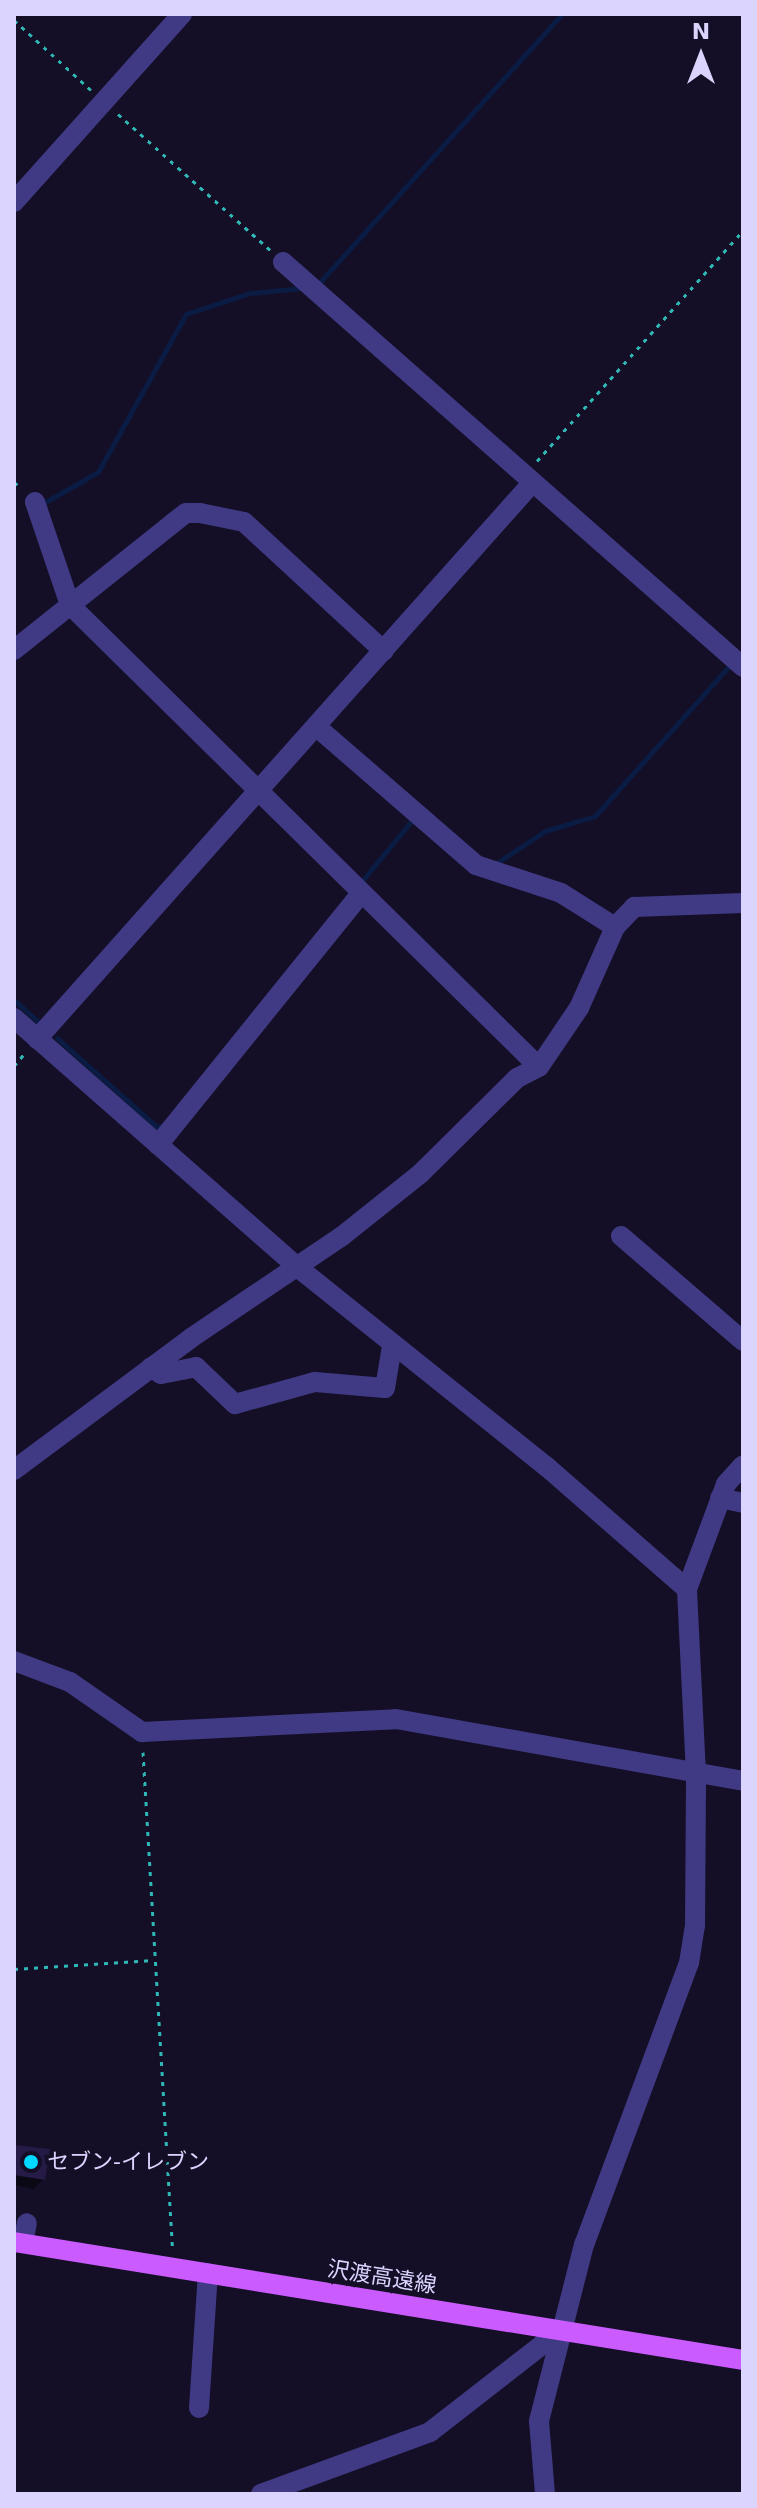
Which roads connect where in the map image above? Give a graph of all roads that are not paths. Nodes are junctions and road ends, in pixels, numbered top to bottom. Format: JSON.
{"nodes":[{"id":1,"x":182,"y":14,"type":"edge"},
{"id":2,"x":14,"y":202,"type":"edge"},
{"id":3,"x":283,"y":262,"type":"road end"},
{"id":4,"x":528,"y":479,"type":"junction"},
{"id":5,"x":37,"y":506,"type":"dead end"},
{"id":6,"x":70,"y":605,"type":"junction"},
{"id":7,"x":14,"y":650,"type":"edge"},
{"id":8,"x":384,"y":651,"type":"junction"},
{"id":9,"x":737,"y":663,"type":"edge"},
{"id":10,"x":318,"y":728,"type":"junction"},
{"id":11,"x":259,"y":794,"type":"junction"},
{"id":12,"x":361,"y":893,"type":"junction"},
{"id":13,"x":743,"y":903,"type":"edge"},
{"id":14,"x":615,"y":927,"type":"junction"},
{"id":15,"x":14,"y":1018,"type":"edge"},
{"id":16,"x":37,"y":1039,"type":"junction"},
{"id":17,"x":539,"y":1067,"type":"junction"},
{"id":18,"x":158,"y":1145,"type":"junction"},
{"id":19,"x":621,"y":1236,"type":"dead end"},
{"id":20,"x":296,"y":1266,"type":"junction"},
{"id":21,"x":743,"y":1341,"type":"edge"},
{"id":22,"x":392,"y":1346,"type":"junction"},
{"id":23,"x":151,"y":1367,"type":"junction"},
{"id":24,"x":743,"y":1465,"type":"edge"},
{"id":25,"x":14,"y":1470,"type":"edge"},
{"id":26,"x":720,"y":1498,"type":"junction"},
{"id":27,"x":743,"y":1503,"type":"edge"},
{"id":28,"x":687,"y":1589,"type":"junction"},
{"id":29,"x":14,"y":1661,"type":"edge"},
{"id":30,"x":696,"y":1774,"type":"junction"},
{"id":31,"x":743,"y":1781,"type":"edge"},
{"id":32,"x":21,"y":2236,"type":"edge"},
{"id":33,"x":208,"y":2273,"type":"junction"},
{"id":34,"x":561,"y":2330,"type":"junction"},
{"id":35,"x":743,"y":2360,"type":"edge"},
{"id":36,"x":199,"y":2408,"type":"dead end"},
{"id":37,"x":261,"y":2494,"type":"edge"},
{"id":38,"x":545,"y":2494,"type":"edge"}],
"edges":[{"from":1,"to":2,"type":"street"},
{"from":3,"to":4,"type":"street"},
{"from":4,"to":8,"type":"street"},
{"from":4,"to":9,"type":"street"},
{"from":5,"to":6,"type":"street"},
{"from":6,"to":7,"type":"street"},
{"from":6,"to":8,"type":"street"},
{"from":6,"to":11,"type":"street"},
{"from":8,"to":10,"type":"street"},
{"from":10,"to":11,"type":"street"},
{"from":10,"to":14,"type":"street"},
{"from":11,"to":12,"type":"street"},
{"from":11,"to":16,"type":"street"},
{"from":12,"to":17,"type":"street"},
{"from":12,"to":18,"type":"street"},
{"from":13,"to":14,"type":"street"},
{"from":14,"to":17,"type":"street"},
{"from":15,"to":16,"type":"street"},
{"from":16,"to":18,"type":"street"},
{"from":17,"to":20,"type":"street"},
{"from":18,"to":20,"type":"street"},
{"from":19,"to":21,"type":"street"},
{"from":20,"to":22,"type":"street"},
{"from":20,"to":23,"type":"street"},
{"from":22,"to":23,"type":"street"},
{"from":22,"to":28,"type":"street"},
{"from":23,"to":25,"type":"street"},
{"from":24,"to":26,"type":"street"},
{"from":26,"to":27,"type":"street"},
{"from":26,"to":28,"type":"street"},
{"from":28,"to":30,"type":"street"},
{"from":29,"to":30,"type":"street"},
{"from":30,"to":31,"type":"street"},
{"from":30,"to":34,"type":"street"},
{"from":32,"to":33,"type":"main road","name":"沢渡高遠線"},
{"from":33,"to":34,"type":"main road","name":"沢渡高遠線"},
{"from":33,"to":36,"type":"street"},
{"from":34,"to":35,"type":"main road","name":"沢渡高遠線"},
{"from":34,"to":37,"type":"street"},
{"from":34,"to":38,"type":"street"}]}
